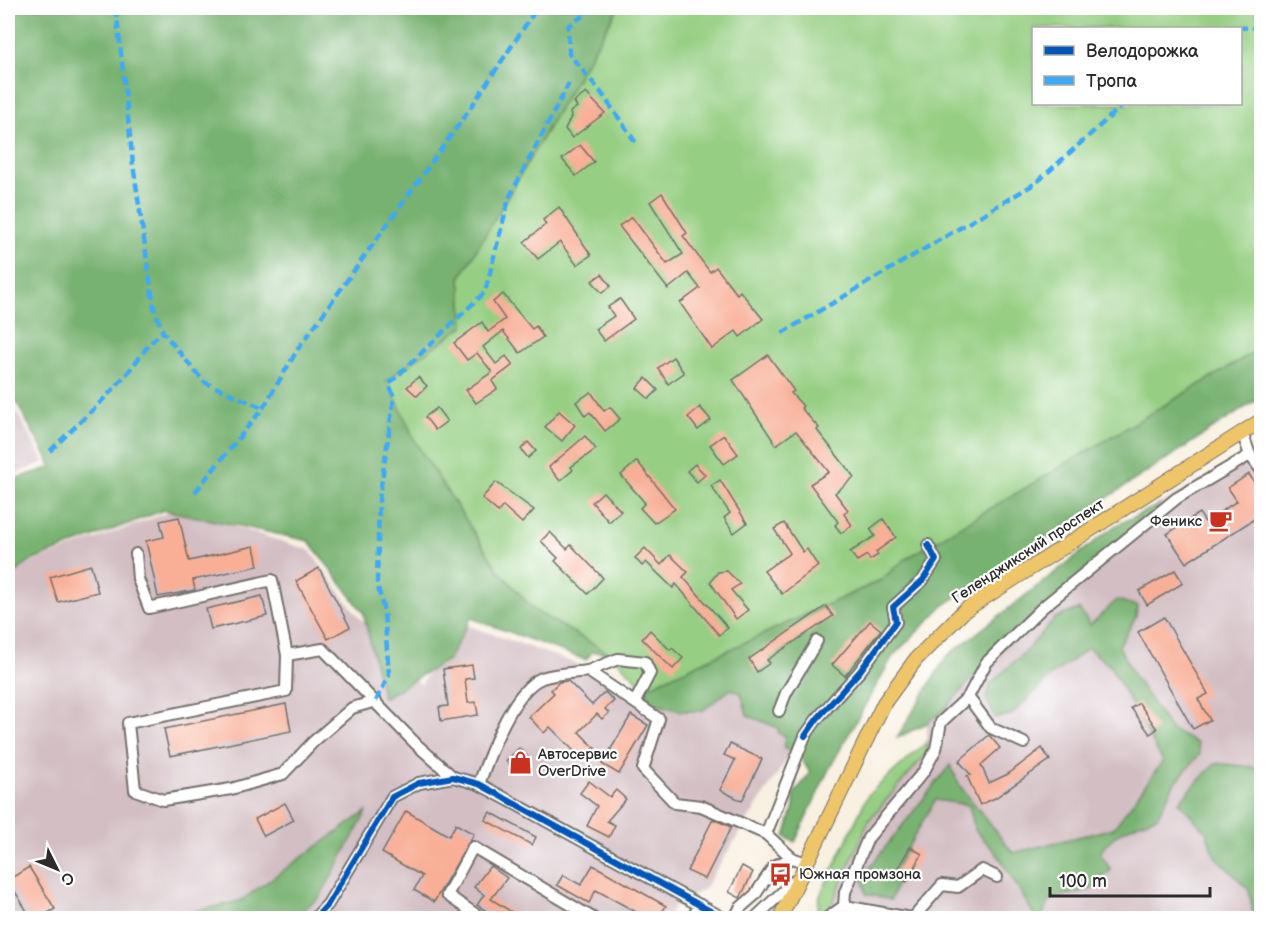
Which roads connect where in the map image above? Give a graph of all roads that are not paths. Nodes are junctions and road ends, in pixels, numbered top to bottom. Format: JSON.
{"nodes":[{"id":1,"x":1262,"y":420,"type":"edge"},
{"id":2,"x":1242,"y":432,"type":"junction"},
{"id":3,"x":1250,"y":455,"type":"junction"},
{"id":4,"x":1262,"y":471,"type":"edge"},
{"id":5,"x":928,"y":545,"type":"dead end"},
{"id":6,"x":136,"y":554,"type":"dead end"},
{"id":7,"x":818,"y":641,"type":"dead end"},
{"id":8,"x":287,"y":655,"type":"junction"},
{"id":9,"x":588,"y":671,"type":"junction"},
{"id":10,"x":968,"y":697,"type":"junction"},
{"id":11,"x":376,"y":701,"type":"junction"},
{"id":12,"x":635,"y":702,"type":"junction"},
{"id":13,"x":779,"y":711,"type":"dead end"},
{"id":14,"x":1024,"y":743,"type":"dead end"},
{"id":15,"x":453,"y":777,"type":"junction"},
{"id":16,"x":479,"y":784,"type":"junction"},
{"id":17,"x":766,"y":834,"type":"junction"},
{"id":18,"x":792,"y":858,"type":"junction"},
{"id":19,"x":804,"y":865,"type":"junction"},
{"id":20,"x":997,"y":877,"type":"dead end"},
{"id":21,"x":700,"y":904,"type":"junction"},
{"id":22,"x":844,"y":906,"type":"junction"},
{"id":23,"x":315,"y":918,"type":"edge"},
{"id":24,"x":481,"y":918,"type":"edge"},
{"id":25,"x":593,"y":918,"type":"edge"},
{"id":26,"x":692,"y":918,"type":"edge"},
{"id":27,"x":723,"y":918,"type":"edge"},
{"id":28,"x":735,"y":918,"type":"edge"},
{"id":29,"x":755,"y":918,"type":"edge"},
{"id":30,"x":780,"y":918,"type":"edge"},
{"id":31,"x":827,"y":918,"type":"edge"},
{"id":32,"x":912,"y":918,"type":"edge"}],
"edges":[{"from":1,"to":2,"type":"main road","name":"Геленджикский проспект"},
{"from":2,"to":3,"type":"street"},
{"from":2,"to":19,"type":"main road","name":"Геленджикский проспект"},
{"from":3,"to":4,"type":"street"},
{"from":3,"to":10,"type":"street"},
{"from":5,"to":17,"type":"street"},
{"from":6,"to":8,"type":"street"},
{"from":7,"to":13,"type":"street"},
{"from":8,"to":11,"type":"street"},
{"from":8,"to":11,"type":"street"},
{"from":9,"to":12,"type":"street"},
{"from":9,"to":12,"type":"street"},
{"from":9,"to":16,"type":"street"},
{"from":10,"to":14,"type":"street"},
{"from":10,"to":22,"type":"street"},
{"from":11,"to":15,"type":"street"},
{"from":12,"to":17,"type":"street"},
{"from":15,"to":16,"type":"street"},
{"from":15,"to":23,"type":"street"},
{"from":16,"to":21,"type":"street"},
{"from":17,"to":18,"type":"street"},
{"from":18,"to":19,"type":"street"},
{"from":18,"to":28,"type":"street"},
{"from":19,"to":29,"type":"street"},
{"from":19,"to":30,"type":"main road","name":"Геленджикский проспект"},
{"from":20,"to":32,"type":"street"},
{"from":21,"to":26,"type":"street"},
{"from":21,"to":27,"type":"street"},
{"from":22,"to":31,"type":"street"},
{"from":22,"to":32,"type":"street"},
{"from":24,"to":25,"type":"street"}]}
